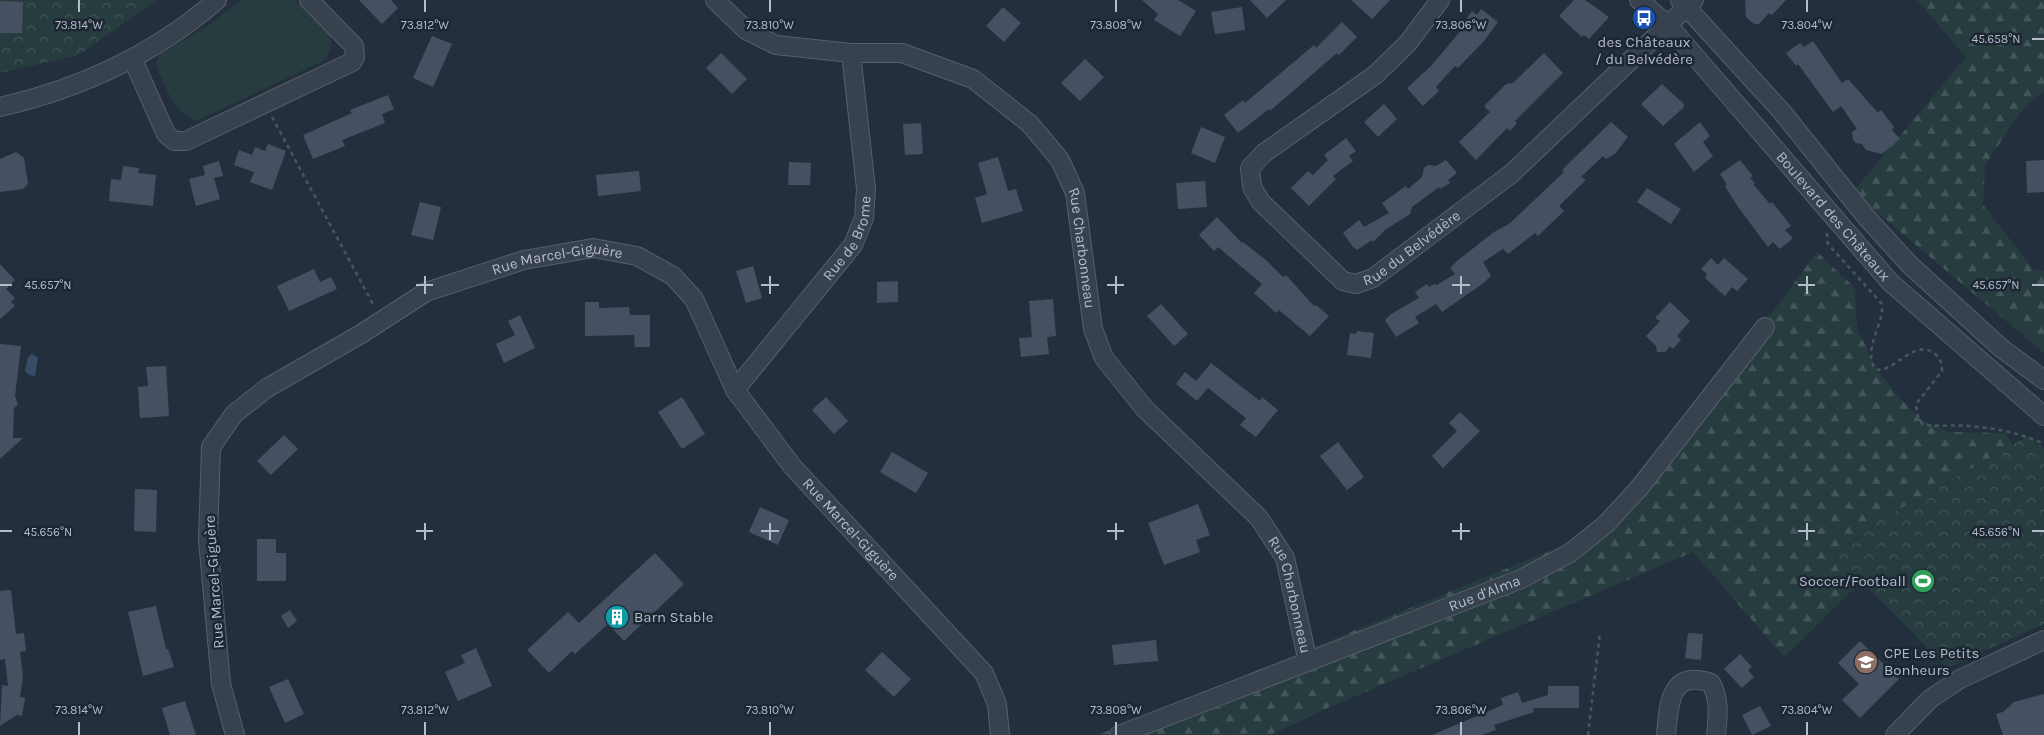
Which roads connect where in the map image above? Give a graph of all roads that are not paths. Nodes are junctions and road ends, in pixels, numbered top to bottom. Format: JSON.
{"nodes":[{"id":1,"x":217,"y":0,"type":"edge"},
{"id":2,"x":308,"y":0,"type":"edge"},
{"id":3,"x":715,"y":0,"type":"edge"},
{"id":4,"x":1440,"y":0,"type":"edge"},
{"id":5,"x":1639,"y":0,"type":"edge"},
{"id":6,"x":1687,"y":2,"type":"edge"},
{"id":7,"x":1668,"y":25,"type":"junction"},
{"id":8,"x":851,"y":52,"type":"junction"},
{"id":9,"x":133,"y":60,"type":"junction"},
{"id":10,"x":0,"y":108,"type":"edge"},
{"id":11,"x":1765,"y":328,"type":"dead end"},
{"id":12,"x":2044,"y":380,"type":"edge"},
{"id":13,"x":735,"y":390,"type":"junction"},
{"id":14,"x":2044,"y":416,"type":"edge"},
{"id":15,"x":2044,"y":640,"type":"edge"},
{"id":16,"x":1308,"y":662,"type":"junction"},
{"id":17,"x":235,"y":735,"type":"edge"},
{"id":18,"x":1000,"y":735,"type":"edge"},
{"id":19,"x":1119,"y":735,"type":"edge"},
{"id":20,"x":1666,"y":735,"type":"edge"},
{"id":21,"x":1716,"y":735,"type":"edge"},
{"id":22,"x":1895,"y":735,"type":"edge"}],
"edges":[{"from":1,"to":9,"type":"street"},
{"from":2,"to":9,"type":"street"},
{"from":3,"to":8,"type":"street","name":"Rue Charbonneau"},
{"from":4,"to":7,"type":"street","name":"Rue du Belvédère"},
{"from":5,"to":7,"type":"street","name":"Boulevard des Châteaux"},
{"from":6,"to":7,"type":"street","name":"Rue du Belvédère"},
{"from":6,"to":12,"type":"street","name":"Boulevard des Châteaux"},
{"from":7,"to":14,"type":"street","name":"Boulevard des Châteaux"},
{"from":8,"to":13,"type":"street","name":"Rue de Brome"},
{"from":8,"to":16,"type":"street","name":"Rue Charbonneau"},
{"from":9,"to":10,"type":"street"},
{"from":11,"to":16,"type":"street","name":"Rue d'Alma"},
{"from":13,"to":17,"type":"street","name":"Rue Marcel-Giguère"},
{"from":13,"to":18,"type":"street","name":"Rue Marcel-Giguère"},
{"from":15,"to":22,"type":"street"},
{"from":16,"to":19,"type":"street","name":"Rue d'Alma"},
{"from":20,"to":21,"type":"street"}]}
